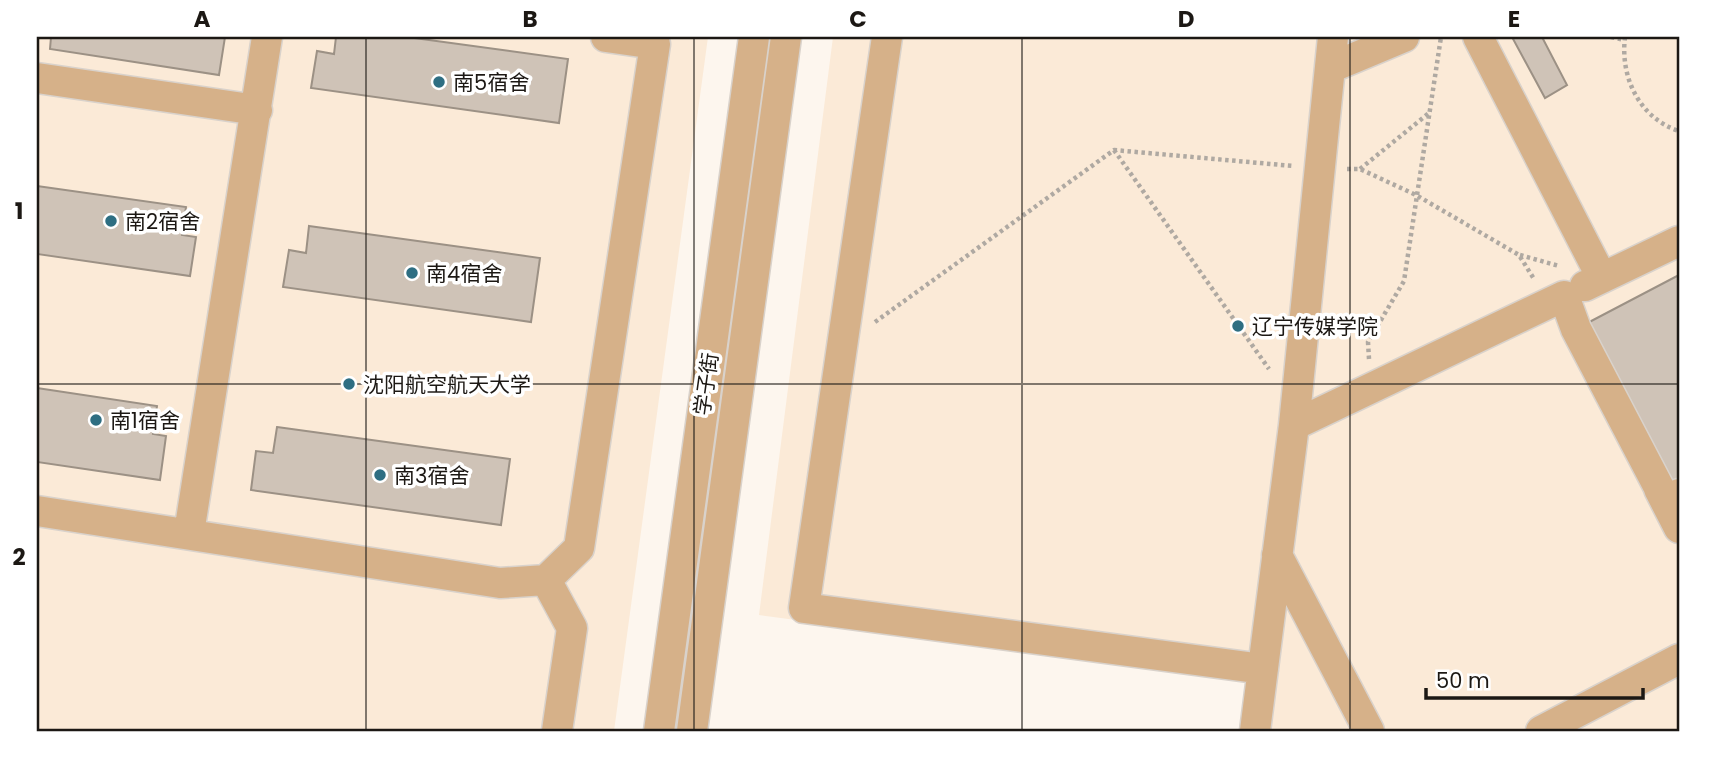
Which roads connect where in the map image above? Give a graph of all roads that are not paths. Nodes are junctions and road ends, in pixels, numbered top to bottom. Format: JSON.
{"nodes":[{"id":1,"x":267,"y":37,"type":"edge"},
{"id":2,"x":606,"y":37,"type":"edge"},
{"id":3,"x":754,"y":37,"type":"edge"},
{"id":4,"x":786,"y":37,"type":"edge"},
{"id":5,"x":887,"y":37,"type":"edge"},
{"id":6,"x":1333,"y":37,"type":"edge"},
{"id":7,"x":1404,"y":37,"type":"edge"},
{"id":8,"x":1478,"y":37,"type":"edge"},
{"id":9,"x":1330,"y":68,"type":"junction"},
{"id":10,"x":37,"y":78,"type":"edge"},
{"id":11,"x":257,"y":110,"type":"junction"},
{"id":12,"x":1679,"y":241,"type":"edge"},
{"id":13,"x":1602,"y":278,"type":"junction"},
{"id":14,"x":1557,"y":300,"type":"junction"},
{"id":15,"x":1295,"y":415,"type":"junction"},
{"id":16,"x":1669,"y":491,"type":"edge"},
{"id":17,"x":37,"y":510,"type":"edge"},
{"id":18,"x":1679,"y":528,"type":"edge"},
{"id":19,"x":189,"y":533,"type":"junction"},
{"id":20,"x":1277,"y":555,"type":"junction"},
{"id":21,"x":546,"y":580,"type":"junction"},
{"id":22,"x":1679,"y":659,"type":"edge"},
{"id":23,"x":1263,"y":668,"type":"junction"},
{"id":24,"x":557,"y":731,"type":"edge"},
{"id":25,"x":659,"y":731,"type":"edge"},
{"id":26,"x":692,"y":731,"type":"edge"},
{"id":27,"x":1255,"y":731,"type":"edge"},
{"id":28,"x":1369,"y":731,"type":"edge"},
{"id":29,"x":1541,"y":731,"type":"edge"}],
"edges":[{"from":1,"to":11,"type":"street"},
{"from":2,"to":21,"type":"street"},
{"from":3,"to":25,"type":"street","name":"学子街"},
{"from":4,"to":26,"type":"street","name":"学子街"},
{"from":5,"to":23,"type":"street"},
{"from":6,"to":9,"type":"street"},
{"from":7,"to":9,"type":"street"},
{"from":8,"to":13,"type":"street"},
{"from":9,"to":15,"type":"street"},
{"from":10,"to":11,"type":"street"},
{"from":11,"to":19,"type":"street"},
{"from":12,"to":13,"type":"street"},
{"from":13,"to":14,"type":"street"},
{"from":14,"to":15,"type":"street"},
{"from":14,"to":16,"type":"street"},
{"from":15,"to":20,"type":"street"},
{"from":16,"to":18,"type":"street"},
{"from":17,"to":19,"type":"street"},
{"from":19,"to":21,"type":"street"},
{"from":20,"to":23,"type":"street"},
{"from":20,"to":28,"type":"street"},
{"from":21,"to":24,"type":"street"},
{"from":22,"to":29,"type":"street"},
{"from":23,"to":27,"type":"street"}]}
